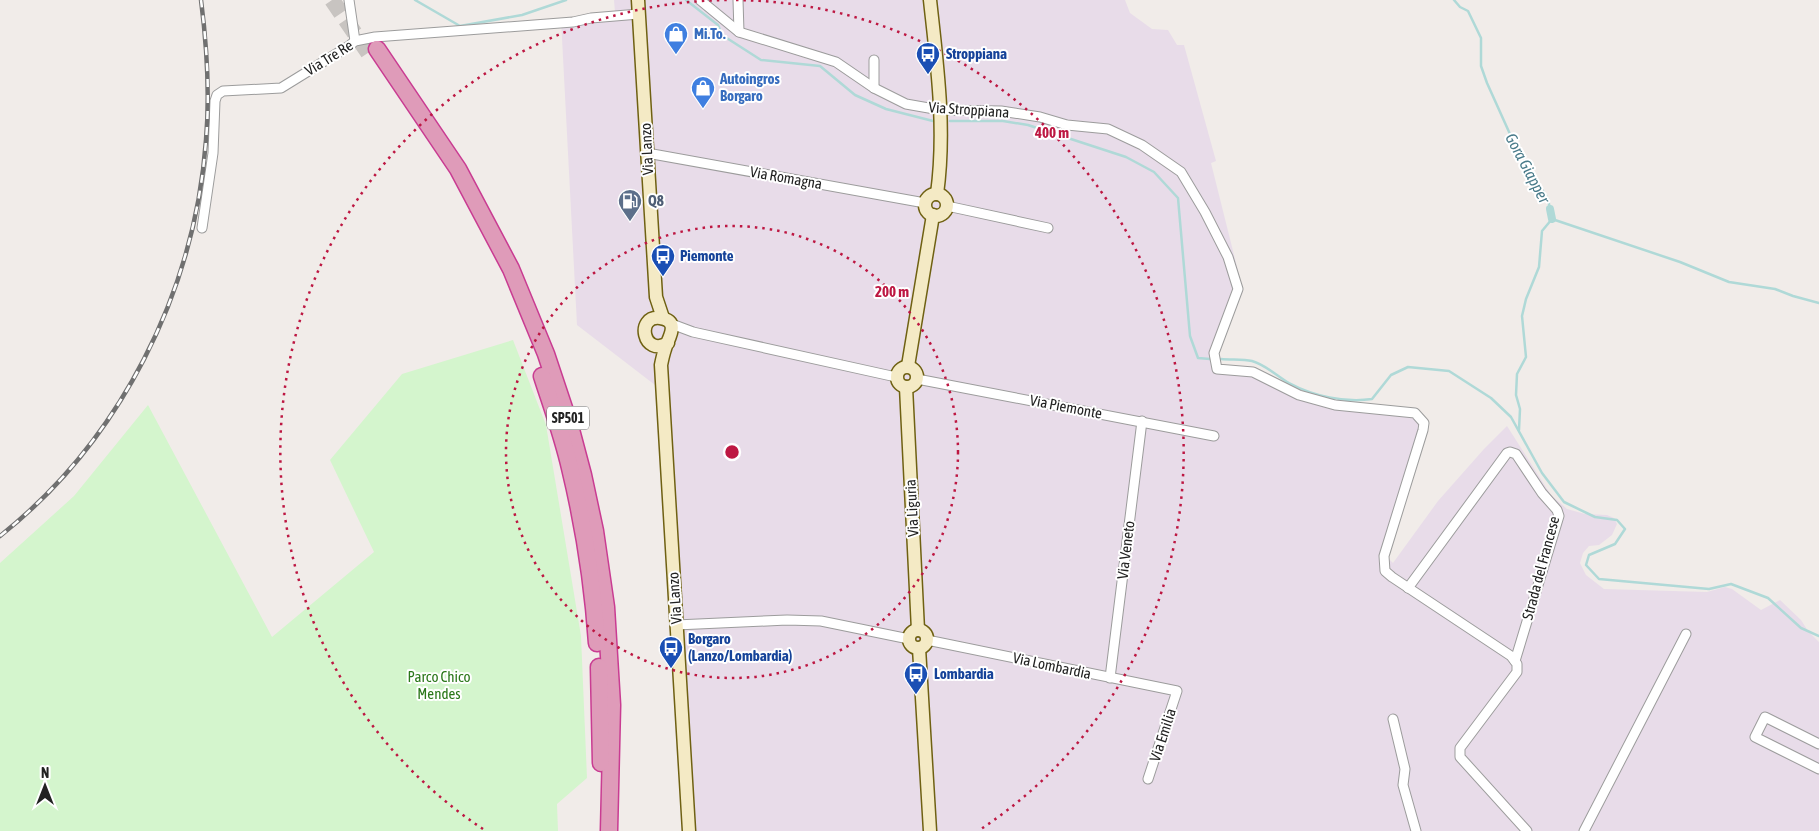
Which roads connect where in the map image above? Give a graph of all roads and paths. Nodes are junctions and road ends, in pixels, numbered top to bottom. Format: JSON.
{"nodes":[{"id":1,"x":349,"y":0,"type":"edge"},
{"id":2,"x":638,"y":0,"type":"edge"},
{"id":3,"x":700,"y":0,"type":"edge"},
{"id":4,"x":738,"y":0,"type":"edge"},
{"id":5,"x":930,"y":0,"type":"edge"},
{"id":6,"x":639,"y":14,"type":"junction"},
{"id":7,"x":739,"y":32,"type":"junction"},
{"id":8,"x":355,"y":41,"type":"junction"},
{"id":9,"x":874,"y":60,"type":"dead end"},
{"id":10,"x":874,"y":88,"type":"junction"},
{"id":11,"x":940,"y":110,"type":"junction"},
{"id":12,"x":647,"y":153,"type":"junction"},
{"id":13,"x":937,"y":194,"type":"junction"},
{"id":14,"x":925,"y":203,"type":"junction"},
{"id":15,"x":947,"y":206,"type":"junction"},
{"id":16,"x":933,"y":215,"type":"junction"},
{"id":17,"x":202,"y":228,"type":"dead end"},
{"id":18,"x":1048,"y":228,"type":"dead end"},
{"id":19,"x":661,"y":320,"type":"junction"},
{"id":20,"x":692,"y":332,"type":"junction"},
{"id":21,"x":669,"y":340,"type":"junction"},
{"id":22,"x":651,"y":344,"type":"junction"},
{"id":23,"x":661,"y":365,"type":"junction"},
{"id":24,"x":908,"y":366,"type":"junction"},
{"id":25,"x":896,"y":377,"type":"junction"},
{"id":26,"x":917,"y":379,"type":"junction"},
{"id":27,"x":906,"y":387,"type":"junction"},
{"id":28,"x":1142,"y":421,"type":"junction"},
{"id":29,"x":1214,"y":436,"type":"dead end"},
{"id":30,"x":1408,"y":588,"type":"junction"},
{"id":31,"x":676,"y":625,"type":"junction"},
{"id":32,"x":1686,"y":634,"type":"dead end"},
{"id":33,"x":918,"y":639,"type":"junction"},
{"id":34,"x":1514,"y":661,"type":"junction"},
{"id":35,"x":1110,"y":678,"type":"junction"},
{"id":36,"x":1177,"y":691,"type":"joint"},
{"id":37,"x":1393,"y":719,"type":"dead end"},
{"id":38,"x":1819,"y":744,"type":"edge"},
{"id":39,"x":1819,"y":769,"type":"edge"},
{"id":40,"x":1148,"y":779,"type":"dead end"},
{"id":41,"x":598,"y":831,"type":"edge"},
{"id":42,"x":609,"y":831,"type":"edge"},
{"id":43,"x":689,"y":831,"type":"edge"},
{"id":44,"x":930,"y":831,"type":"edge"},
{"id":45,"x":1416,"y":831,"type":"edge"},
{"id":46,"x":1527,"y":831,"type":"edge"},
{"id":47,"x":1584,"y":831,"type":"edge"}],
"edges":[{"from":1,"to":8,"type":"street"},
{"from":2,"to":6,"type":"street","name":"Via Lanzo"},
{"from":3,"to":7,"type":"street","name":"Via Stroppiana"},
{"from":4,"to":7,"type":"street"},
{"from":5,"to":11,"type":"street"},
{"from":6,"to":8,"type":"street","name":"Via Tre Re"},
{"from":6,"to":12,"type":"street","name":"Via Lanzo"},
{"from":7,"to":10,"type":"street","name":"Via Stroppiana"},
{"from":8,"to":17,"type":"street","name":"Via Tre Re"},
{"from":9,"to":10,"type":"street"},
{"from":10,"to":11,"type":"street","name":"Via Stroppiana"},
{"from":11,"to":13,"type":"street"},
{"from":11,"to":30,"type":"street","name":"Via Stroppiana"},
{"from":12,"to":14,"type":"street","name":"Via Romagna"},
{"from":12,"to":19,"type":"street","name":"Via Lanzo"},
{"from":13,"to":14,"type":"street"},
{"from":13,"to":15,"type":"street"},
{"from":14,"to":16,"type":"street"},
{"from":15,"to":16,"type":"street"},
{"from":15,"to":18,"type":"street"},
{"from":16,"to":24,"type":"street"},
{"from":19,"to":20,"type":"street"},
{"from":19,"to":21,"type":"street"},
{"from":19,"to":22,"type":"street"},
{"from":20,"to":21,"type":"street"},
{"from":20,"to":25,"type":"street"},
{"from":21,"to":22,"type":"street"},
{"from":21,"to":23,"type":"street","name":"Via Lanzo"},
{"from":22,"to":23,"type":"street","name":"Via Lanzo"},
{"from":23,"to":31,"type":"street","name":"Via Lanzo"},
{"from":24,"to":25,"type":"street"},
{"from":24,"to":26,"type":"street"},
{"from":25,"to":27,"type":"street"},
{"from":26,"to":27,"type":"street"},
{"from":26,"to":28,"type":"street","name":"Via Piemonte"},
{"from":27,"to":33,"type":"street","name":"Via Liguria"},
{"from":28,"to":29,"type":"street","name":"Via Piemonte"},
{"from":28,"to":35,"type":"street","name":"Via Veneto"},
{"from":30,"to":34,"type":"street"},
{"from":30,"to":34,"type":"street","name":"Strada del Francese"},
{"from":31,"to":33,"type":"street","name":"Via Lombardia"},
{"from":31,"to":43,"type":"street","name":"Via Lanzo"},
{"from":32,"to":47,"type":"street"},
{"from":33,"to":35,"type":"street","name":"Via Lombardia"},
{"from":33,"to":44,"type":"street","name":"Via Liguria"},
{"from":34,"to":46,"type":"street","name":"Strada del Francese"},
{"from":35,"to":36,"type":"street","name":"Via Lombardia"},
{"from":36,"to":40,"type":"street","name":"Via Emilia"},
{"from":37,"to":45,"type":"street"},
{"from":38,"to":39,"type":"street"},
{"from":41,"to":42,"type":"highway","number":"SP501"}]}
